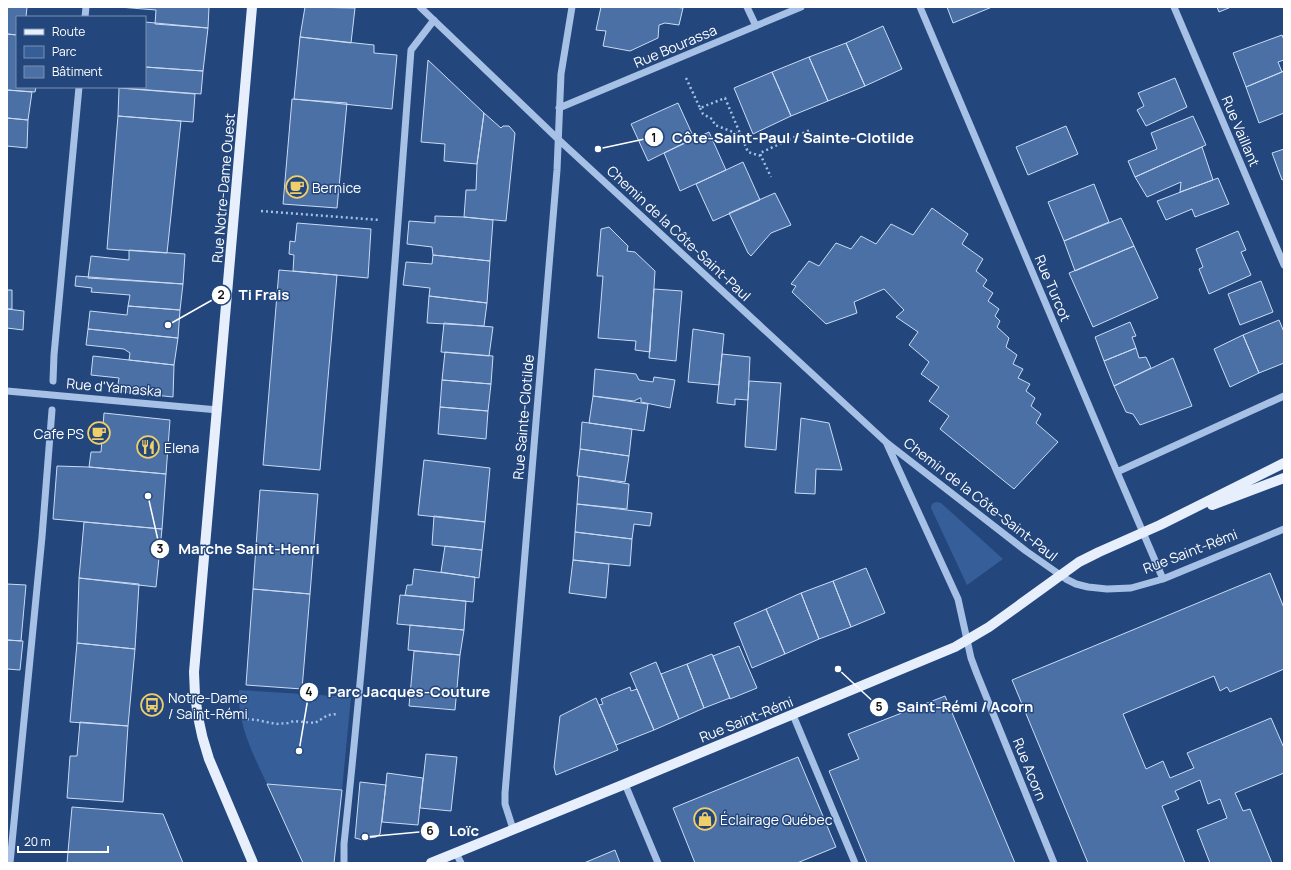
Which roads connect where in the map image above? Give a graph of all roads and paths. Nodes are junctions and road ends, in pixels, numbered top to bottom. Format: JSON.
{"nodes":[{"id":1,"x":252,"y":7,"type":"edge"},
{"id":2,"x":420,"y":7,"type":"edge"},
{"id":3,"x":572,"y":7,"type":"edge"},
{"id":4,"x":747,"y":7,"type":"edge"},
{"id":5,"x":801,"y":7,"type":"edge"},
{"id":6,"x":920,"y":7,"type":"edge"},
{"id":7,"x":1174,"y":7,"type":"edge"},
{"id":8,"x":434,"y":20,"type":"junction"},
{"id":9,"x":756,"y":26,"type":"junction"},
{"id":10,"x":686,"y":78,"type":"dead end"},
{"id":11,"x":79,"y":88,"type":"edge"},
{"id":12,"x":559,"y":108,"type":"junction"},
{"id":13,"x":700,"y":108,"type":"junction"},
{"id":14,"x":810,"y":130,"type":"dead end"},
{"id":15,"x":741,"y":136,"type":"junction"},
{"id":16,"x":559,"y":140,"type":"junction"},
{"id":17,"x":761,"y":156,"type":"junction"},
{"id":18,"x":771,"y":177,"type":"dead end"},
{"id":19,"x":261,"y":211,"type":"dead end"},
{"id":20,"x":367,"y":219,"type":"dead end"},
{"id":21,"x":1284,"y":265,"type":"edge"},
{"id":22,"x":53,"y":381,"type":"dead end"},
{"id":23,"x":7,"y":391,"type":"edge"},
{"id":24,"x":1284,"y":396,"type":"edge"},
{"id":25,"x":52,"y":410,"type":"dead end"},
{"id":26,"x":218,"y":410,"type":"junction"},
{"id":27,"x":887,"y":443,"type":"junction"},
{"id":28,"x":1284,"y":463,"type":"edge"},
{"id":29,"x":1117,"y":472,"type":"junction"},
{"id":30,"x":1284,"y":478,"type":"edge"},
{"id":31,"x":1160,"y":525,"type":"junction"},
{"id":32,"x":1284,"y":529,"type":"edge"},
{"id":33,"x":1143,"y":532,"type":"junction"},
{"id":34,"x":1059,"y":576,"type":"junction"},
{"id":35,"x":1163,"y":579,"type":"junction"},
{"id":36,"x":967,"y":640,"type":"junction"},
{"id":37,"x":342,"y":714,"type":"dead end"},
{"id":38,"x":793,"y":715,"type":"junction"},
{"id":39,"x":237,"y":718,"type":"dead end"},
{"id":40,"x":625,"y":784,"type":"junction"},
{"id":41,"x":513,"y":829,"type":"junction"},
{"id":42,"x":456,"y":852,"type":"junction"},
{"id":43,"x":10,"y":863,"type":"edge"},
{"id":44,"x":253,"y":863,"type":"edge"},
{"id":45,"x":344,"y":863,"type":"edge"},
{"id":46,"x":430,"y":863,"type":"edge"},
{"id":47,"x":461,"y":863,"type":"edge"},
{"id":48,"x":658,"y":863,"type":"edge"},
{"id":49,"x":855,"y":863,"type":"edge"},
{"id":50,"x":1054,"y":863,"type":"edge"}],
"edges":[{"from":1,"to":26,"type":"main road","name":"Rue Notre-Dame Ouest"},
{"from":2,"to":8,"type":"street","name":"Chemin de la Côte-Saint-Paul"},
{"from":3,"to":12,"type":"street","name":"Rue Sainte-Clotilde"},
{"from":4,"to":9,"type":"street"},
{"from":5,"to":9,"type":"street","name":"Rue Bourassa"},
{"from":6,"to":29,"type":"street","name":"Rue Turcot"},
{"from":7,"to":21,"type":"street","name":"Rue Vaillant"},
{"from":8,"to":16,"type":"street","name":"Chemin de la Côte-Saint-Paul"},
{"from":8,"to":45,"type":"street"},
{"from":9,"to":12,"type":"street","name":"Rue Bourassa"},
{"from":10,"to":13,"type":"path"},
{"from":11,"to":22,"type":"street"},
{"from":12,"to":16,"type":"street","name":"Rue Sainte-Clotilde"},
{"from":13,"to":15,"type":"path"},
{"from":13,"to":15,"type":"path"},
{"from":14,"to":17,"type":"path"},
{"from":15,"to":17,"type":"path"},
{"from":16,"to":27,"type":"street","name":"Chemin de la Côte-Saint-Paul"},
{"from":16,"to":41,"type":"street","name":"Rue Sainte-Clotilde"},
{"from":17,"to":18,"type":"path"},
{"from":19,"to":20,"type":"path"},
{"from":23,"to":26,"type":"street","name":"Rue d'Yamaska"},
{"from":24,"to":29,"type":"street"},
{"from":25,"to":43,"type":"street"},
{"from":26,"to":44,"type":"main road","name":"Rue Notre-Dame Ouest"},
{"from":27,"to":34,"type":"street","name":"Chemin de la Côte-Saint-Paul"},
{"from":27,"to":36,"type":"street","name":"Chemin de la Côte-Saint-Paul"},
{"from":28,"to":31,"type":"main road","name":"Rue Saint-Rémi"},
{"from":29,"to":33,"type":"street","name":"Rue Turcot"},
{"from":30,"to":31,"type":"main road","name":"Rue Saint-Rémi"},
{"from":31,"to":33,"type":"main road","name":"Rue Saint-Rémi"},
{"from":32,"to":35,"type":"street","name":"Rue Saint-Rémi"},
{"from":33,"to":34,"type":"main road","name":"Rue Saint-Rémi"},
{"from":33,"to":35,"type":"street","name":"Rue Turcot"},
{"from":34,"to":35,"type":"street","name":"Rue Saint-Rémi"},
{"from":34,"to":36,"type":"main road","name":"Rue Saint-Rémi"},
{"from":36,"to":38,"type":"main road","name":"Rue Saint-Rémi"},
{"from":36,"to":50,"type":"street","name":"Rue Acorn"},
{"from":37,"to":39,"type":"path"},
{"from":38,"to":40,"type":"main road","name":"Rue Saint-Rémi"},
{"from":38,"to":49,"type":"street"},
{"from":40,"to":41,"type":"main road","name":"Rue Saint-Rémi"},
{"from":40,"to":48,"type":"street"},
{"from":41,"to":42,"type":"main road","name":"Rue Saint-Rémi"},
{"from":42,"to":46,"type":"main road","name":"Rue Saint-Rémi"},
{"from":42,"to":47,"type":"street"}]}
